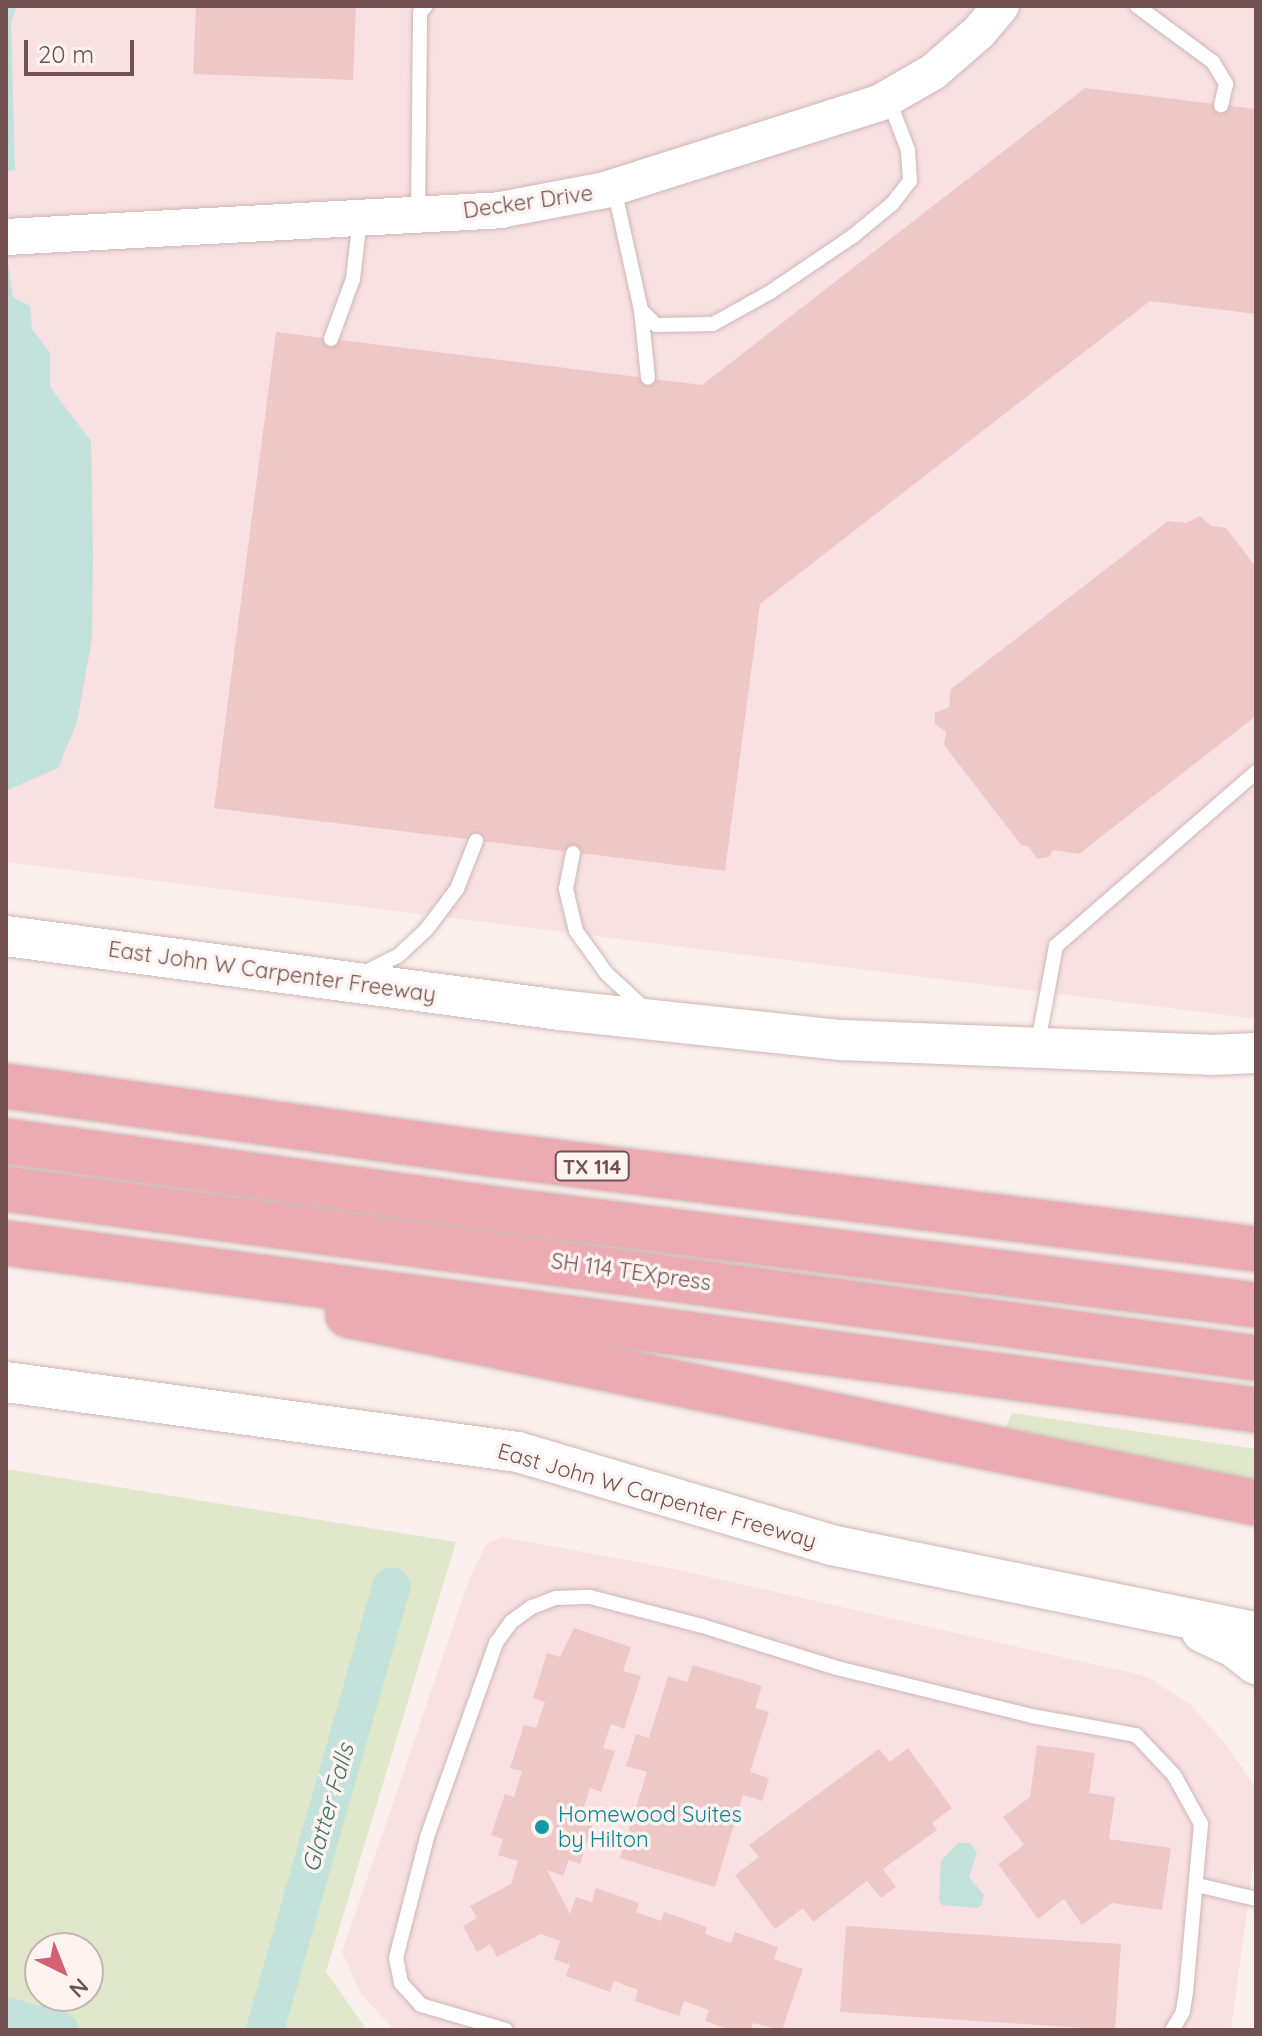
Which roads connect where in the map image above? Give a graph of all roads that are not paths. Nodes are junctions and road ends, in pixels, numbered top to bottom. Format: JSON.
{"nodes":[{"id":1,"x":426,"y":6,"type":"edge"},
{"id":2,"x":1001,"y":6,"type":"edge"},
{"id":3,"x":1137,"y":6,"type":"edge"},
{"id":4,"x":887,"y":98,"type":"junction"},
{"id":5,"x":1221,"y":105,"type":"dead end"},
{"id":6,"x":614,"y":188,"type":"junction"},
{"id":7,"x":418,"y":214,"type":"junction"},
{"id":8,"x":360,"y":217,"type":"junction"},
{"id":9,"x":14,"y":237,"type":"edge"},
{"id":10,"x":641,"y":310,"type":"junction"},
{"id":11,"x":331,"y":339,"type":"dead end"},
{"id":12,"x":648,"y":378,"type":"dead end"},
{"id":13,"x":1256,"y":772,"type":"edge"},
{"id":14,"x":476,"y":841,"type":"dead end"},
{"id":15,"x":573,"y":853,"type":"dead end"},
{"id":16,"x":6,"y":936,"type":"edge"},
{"id":17,"x":348,"y":982,"type":"junction"},
{"id":18,"x":657,"y":1020,"type":"junction"},
{"id":19,"x":1037,"y":1048,"type":"junction"},
{"id":20,"x":1256,"y":1053,"type":"edge"},
{"id":21,"x":6,"y":1086,"type":"edge"},
{"id":22,"x":6,"y":1141,"type":"edge"},
{"id":23,"x":6,"y":1189,"type":"edge"},
{"id":24,"x":6,"y":1243,"type":"edge"},
{"id":25,"x":1256,"y":1249,"type":"edge"},
{"id":26,"x":266,"y":1277,"type":"junction"},
{"id":27,"x":1256,"y":1305,"type":"edge"},
{"id":28,"x":1256,"y":1358,"type":"edge"},
{"id":29,"x":6,"y":1382,"type":"edge"},
{"id":30,"x":1256,"y":1410,"type":"edge"},
{"id":31,"x":1256,"y":1503,"type":"edge"},
{"id":32,"x":1170,"y":1617,"type":"junction"},
{"id":33,"x":1256,"y":1632,"type":"edge"},
{"id":34,"x":1256,"y":1664,"type":"edge"},
{"id":35,"x":1197,"y":1885,"type":"junction"},
{"id":36,"x":1256,"y":1899,"type":"edge"},
{"id":37,"x":506,"y":2030,"type":"edge"},
{"id":38,"x":1172,"y":2030,"type":"edge"}],
"edges":[{"from":1,"to":7,"type":"lane"},
{"from":2,"to":4,"type":"street","name":"Decker Drive"},
{"from":3,"to":5,"type":"lane"},
{"from":4,"to":6,"type":"street","name":"Decker Drive"},
{"from":4,"to":10,"type":"lane"},
{"from":6,"to":7,"type":"street","name":"Decker Drive"},
{"from":6,"to":10,"type":"lane"},
{"from":7,"to":8,"type":"street","name":"Decker Drive"},
{"from":8,"to":9,"type":"street","name":"Decker Drive"},
{"from":8,"to":11,"type":"lane"},
{"from":10,"to":12,"type":"lane"},
{"from":13,"to":19,"type":"lane"},
{"from":14,"to":17,"type":"lane"},
{"from":15,"to":18,"type":"lane"},
{"from":16,"to":17,"type":"main road","name":"East John W Carpenter Freeway"},
{"from":17,"to":18,"type":"main road","name":"East John W Carpenter Freeway"},
{"from":18,"to":19,"type":"main road","name":"East John W Carpenter Freeway"},
{"from":19,"to":20,"type":"main road","name":"East John W Carpenter Freeway"},
{"from":21,"to":25,"type":"highway","number":"TX 114"},
{"from":22,"to":27,"type":"highway","name":"SH 114 TEXpress"},
{"from":23,"to":28,"type":"highway","name":"SH 114 TEXpress"},
{"from":24,"to":26,"type":"highway"},
{"from":26,"to":30,"type":"highway"},
{"from":26,"to":31,"type":"highway"},
{"from":29,"to":32,"type":"main road","name":"East John W Carpenter Freeway"},
{"from":32,"to":33,"type":"main road","name":"East John W Carpenter Freeway"},
{"from":32,"to":34,"type":"main road"},
{"from":35,"to":36,"type":"lane"},
{"from":35,"to":37,"type":"lane"},
{"from":35,"to":38,"type":"lane"}]}
